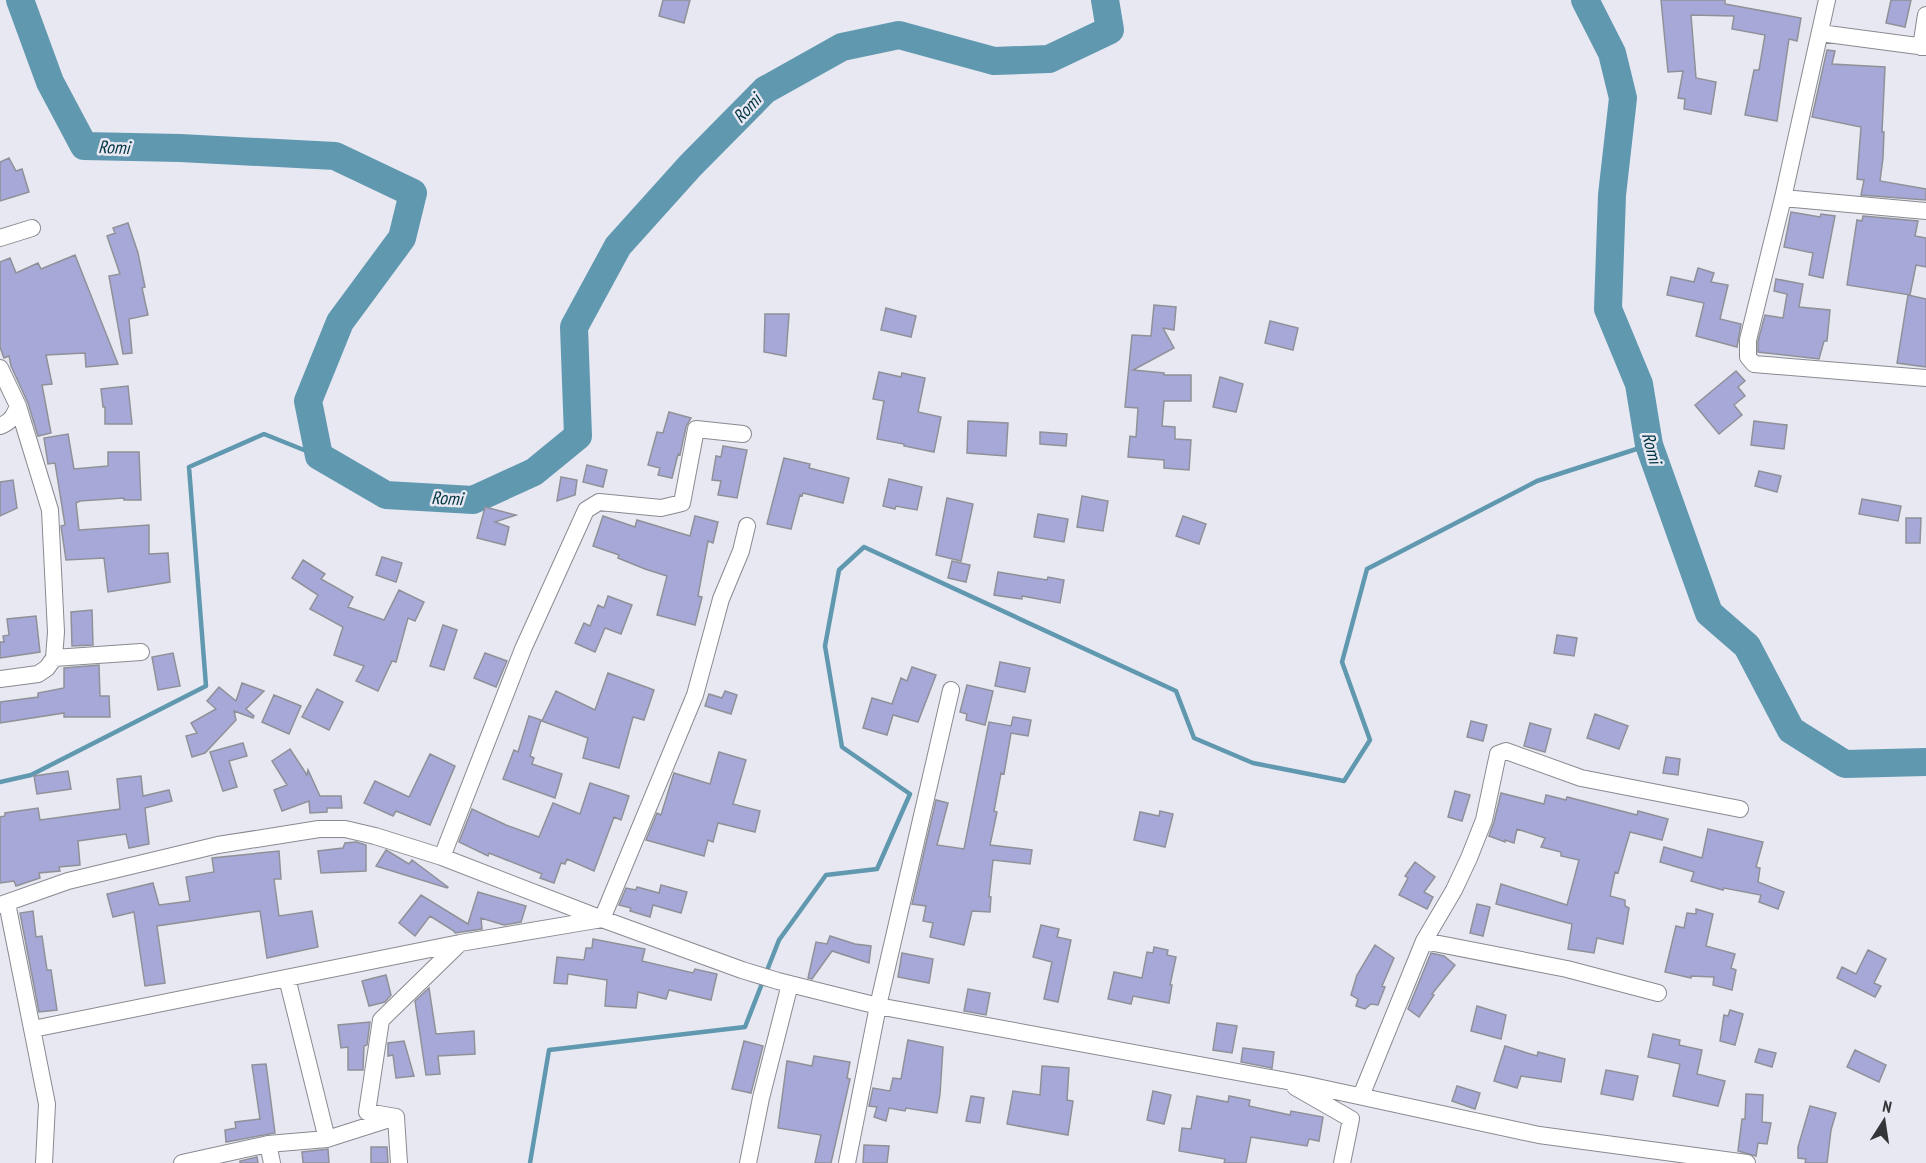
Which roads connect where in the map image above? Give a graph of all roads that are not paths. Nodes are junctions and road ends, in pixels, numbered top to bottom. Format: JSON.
{"nodes":[{"id":1,"x":1827,"y":0,"type":"edge"},
{"id":2,"x":1926,"y":15,"type":"edge"},
{"id":3,"x":1820,"y":33,"type":"junction"},
{"id":4,"x":1923,"y":47,"type":"edge"},
{"id":5,"x":1783,"y":198,"type":"junction"},
{"id":6,"x":1926,"y":211,"type":"edge"},
{"id":7,"x":32,"y":228,"type":"dead end"},
{"id":8,"x":0,"y":238,"type":"edge"},
{"id":9,"x":0,"y":368,"type":"edge"},
{"id":10,"x":1926,"y":378,"type":"edge"},
{"id":11,"x":18,"y":406,"type":"junction"},
{"id":12,"x":0,"y":426,"type":"edge"},
{"id":13,"x":743,"y":434,"type":"dead end"},
{"id":14,"x":747,"y":526,"type":"dead end"},
{"id":15,"x":141,"y":652,"type":"dead end"},
{"id":16,"x":54,"y":658,"type":"junction"},
{"id":17,"x":0,"y":679,"type":"edge"},
{"id":18,"x":951,"y":690,"type":"dead end"},
{"id":19,"x":1740,"y":809,"type":"dead end"},
{"id":20,"x":442,"y":857,"type":"junction"},
{"id":21,"x":3,"y":904,"type":"edge"},
{"id":22,"x":602,"y":919,"type":"junction"},
{"id":23,"x":1424,"y":941,"type":"junction"},
{"id":24,"x":460,"y":943,"type":"junction"},
{"id":25,"x":287,"y":978,"type":"junction"},
{"id":26,"x":784,"y":982,"type":"junction"},
{"id":27,"x":1658,"y":993,"type":"dead end"},
{"id":28,"x":878,"y":1006,"type":"junction"},
{"id":29,"x":33,"y":1029,"type":"junction"},
{"id":30,"x":1286,"y":1082,"type":"junction"},
{"id":31,"x":1360,"y":1096,"type":"junction"},
{"id":32,"x":396,"y":1117,"type":"junction"},
{"id":33,"x":327,"y":1139,"type":"junction"},
{"id":34,"x":268,"y":1144,"type":"junction"},
{"id":35,"x":44,"y":1163,"type":"edge"},
{"id":36,"x":182,"y":1163,"type":"edge"},
{"id":37,"x":272,"y":1163,"type":"edge"},
{"id":38,"x":399,"y":1163,"type":"edge"},
{"id":39,"x":748,"y":1163,"type":"edge"},
{"id":40,"x":847,"y":1163,"type":"edge"},
{"id":41,"x":1342,"y":1163,"type":"edge"},
{"id":42,"x":1747,"y":1163,"type":"edge"}],
"edges":[{"from":1,"to":3,"type":"street"},
{"from":2,"to":4,"type":"street"},
{"from":3,"to":4,"type":"street"},
{"from":3,"to":5,"type":"street"},
{"from":5,"to":6,"type":"street"},
{"from":5,"to":10,"type":"street"},
{"from":7,"to":8,"type":"street"},
{"from":9,"to":11,"type":"street"},
{"from":11,"to":12,"type":"street"},
{"from":11,"to":16,"type":"street"},
{"from":13,"to":20,"type":"street"},
{"from":14,"to":22,"type":"street"},
{"from":15,"to":16,"type":"street"},
{"from":16,"to":17,"type":"street"},
{"from":18,"to":28,"type":"street"},
{"from":19,"to":23,"type":"street"},
{"from":20,"to":21,"type":"street"},
{"from":20,"to":22,"type":"street"},
{"from":21,"to":29,"type":"street"},
{"from":22,"to":24,"type":"street"},
{"from":22,"to":26,"type":"street"},
{"from":23,"to":27,"type":"street"},
{"from":23,"to":31,"type":"street"},
{"from":24,"to":25,"type":"street"},
{"from":24,"to":32,"type":"street"},
{"from":25,"to":29,"type":"street"},
{"from":25,"to":33,"type":"street"},
{"from":26,"to":28,"type":"street"},
{"from":26,"to":39,"type":"street"},
{"from":28,"to":30,"type":"street"},
{"from":28,"to":40,"type":"street"},
{"from":29,"to":35,"type":"street"},
{"from":30,"to":31,"type":"street"},
{"from":30,"to":41,"type":"street"},
{"from":31,"to":42,"type":"street"},
{"from":32,"to":33,"type":"street"},
{"from":32,"to":38,"type":"street"},
{"from":33,"to":34,"type":"street"},
{"from":34,"to":36,"type":"street"},
{"from":34,"to":37,"type":"street"}]}
